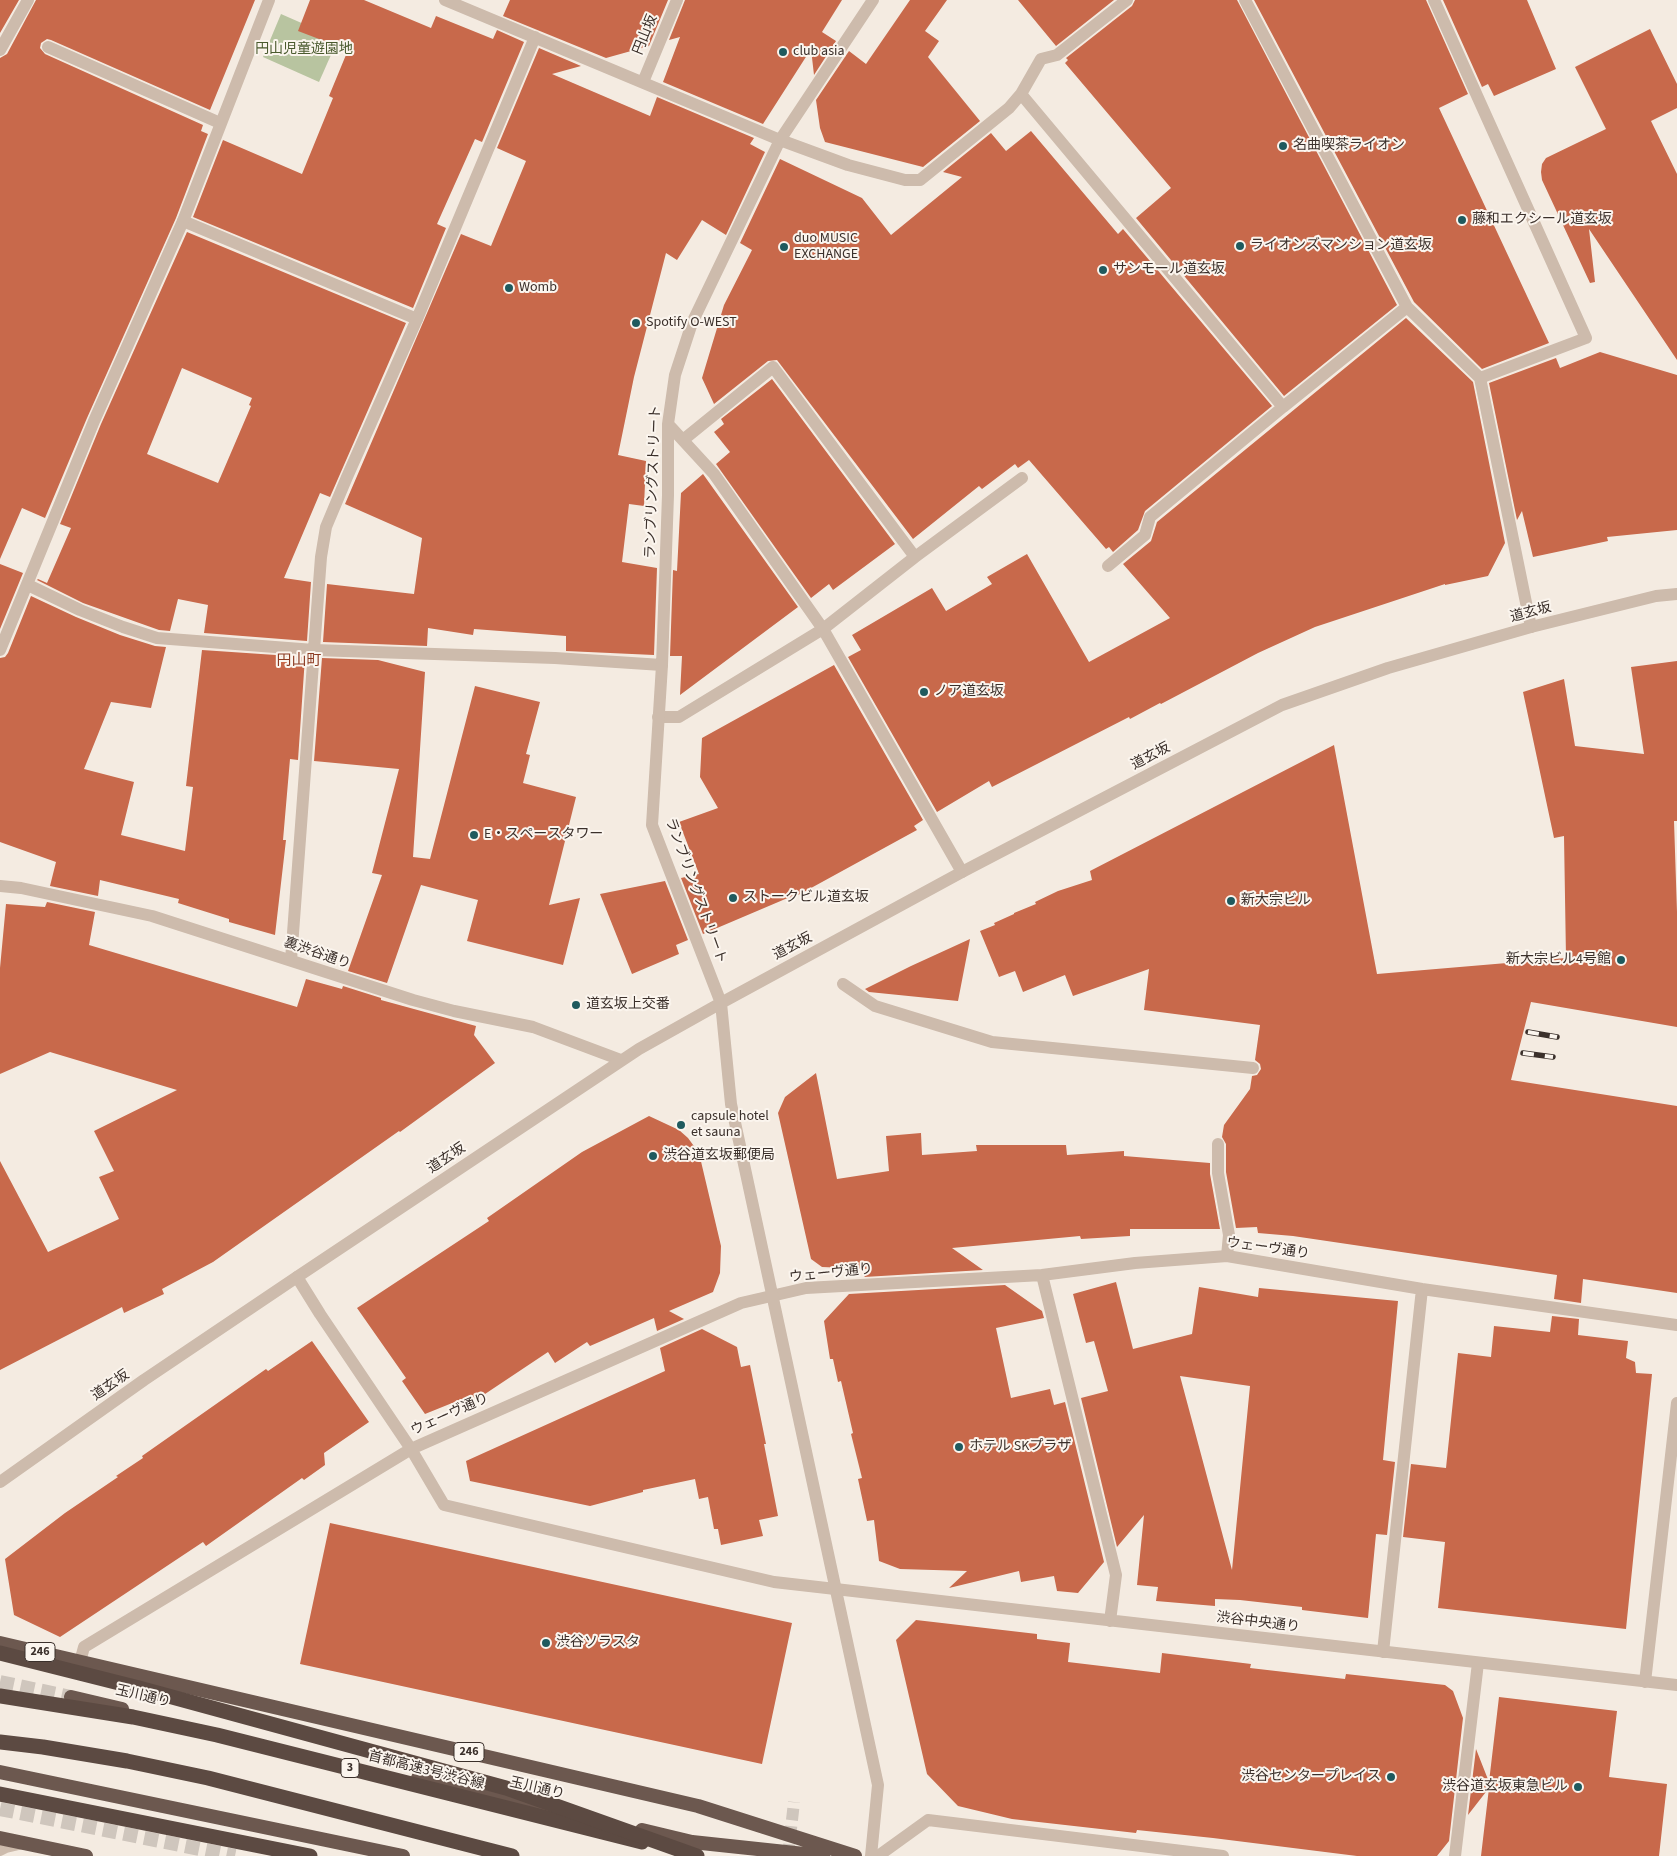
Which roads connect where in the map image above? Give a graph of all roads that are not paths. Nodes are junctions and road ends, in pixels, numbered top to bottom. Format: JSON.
{"nodes":[{"id":1,"x":28,"y":0,"type":"edge"},
{"id":2,"x":269,"y":0,"type":"edge"},
{"id":3,"x":445,"y":0,"type":"edge"},
{"id":4,"x":677,"y":0,"type":"edge"},
{"id":5,"x":873,"y":0,"type":"edge"},
{"id":6,"x":1126,"y":0,"type":"edge"},
{"id":7,"x":1245,"y":0,"type":"edge"},
{"id":8,"x":1434,"y":0,"type":"edge"},
{"id":9,"x":535,"y":37,"type":"junction"},
{"id":10,"x":48,"y":48,"type":"dead end"},
{"id":11,"x":0,"y":50,"type":"edge"},
{"id":12,"x":643,"y":82,"type":"junction"},
{"id":13,"x":1021,"y":94,"type":"junction"},
{"id":14,"x":220,"y":123,"type":"junction"},
{"id":15,"x":780,"y":140,"type":"junction"},
{"id":16,"x":182,"y":221,"type":"junction"},
{"id":17,"x":1407,"y":307,"type":"junction"},
{"id":18,"x":417,"y":319,"type":"junction"},
{"id":19,"x":1480,"y":378,"type":"junction"},
{"id":20,"x":1283,"y":407,"type":"junction"},
{"id":21,"x":668,"y":424,"type":"junction"},
{"id":22,"x":683,"y":440,"type":"junction"},
{"id":23,"x":1022,"y":478,"type":"dead end"},
{"id":24,"x":915,"y":557,"type":"junction"},
{"id":25,"x":1108,"y":566,"type":"dead end"},
{"id":26,"x":28,"y":585,"type":"junction"},
{"id":27,"x":1677,"y":594,"type":"edge"},
{"id":28,"x":1531,"y":628,"type":"junction"},
{"id":29,"x":823,"y":629,"type":"junction"},
{"id":30,"x":0,"y":650,"type":"edge"},
{"id":31,"x":314,"y":650,"type":"junction"},
{"id":32,"x":662,"y":665,"type":"junction"},
{"id":33,"x":658,"y":717,"type":"junction"},
{"id":34,"x":962,"y":872,"type":"junction"},
{"id":35,"x":0,"y":886,"type":"edge"},
{"id":36,"x":291,"y":960,"type":"junction"},
{"id":37,"x":843,"y":984,"type":"dead end"},
{"id":38,"x":721,"y":1003,"type":"junction"},
{"id":39,"x":621,"y":1060,"type":"junction"},
{"id":40,"x":1253,"y":1068,"type":"dead end"},
{"id":41,"x":1218,"y":1144,"type":"dead end"},
{"id":42,"x":1227,"y":1256,"type":"junction"},
{"id":43,"x":1042,"y":1274,"type":"junction"},
{"id":44,"x":297,"y":1277,"type":"junction"},
{"id":45,"x":1422,"y":1289,"type":"junction"},
{"id":46,"x":772,"y":1296,"type":"junction"},
{"id":47,"x":1677,"y":1325,"type":"edge"},
{"id":48,"x":1677,"y":1403,"type":"edge"},
{"id":49,"x":410,"y":1449,"type":"junction"},
{"id":50,"x":0,"y":1482,"type":"edge"},
{"id":51,"x":837,"y":1589,"type":"junction"},
{"id":52,"x":1110,"y":1621,"type":"junction"},
{"id":53,"x":0,"y":1643,"type":"edge"},
{"id":54,"x":1383,"y":1652,"type":"junction"},
{"id":55,"x":0,"y":1653,"type":"edge"},
{"id":56,"x":80,"y":1662,"type":"junction"},
{"id":57,"x":1478,"y":1663,"type":"junction"},
{"id":58,"x":1645,"y":1682,"type":"junction"},
{"id":59,"x":1677,"y":1685,"type":"edge"},
{"id":60,"x":0,"y":1696,"type":"edge"},
{"id":61,"x":72,"y":1697,"type":"tunnel mouth"},
{"id":62,"x":0,"y":1742,"type":"edge"},
{"id":63,"x":0,"y":1772,"type":"edge"},
{"id":64,"x":0,"y":1794,"type":"edge"},
{"id":65,"x":0,"y":1838,"type":"edge"},
{"id":66,"x":23,"y":1843,"type":"junction"},
{"id":67,"x":0,"y":1850,"type":"edge"},
{"id":68,"x":86,"y":1856,"type":"edge"},
{"id":69,"x":310,"y":1856,"type":"edge"},
{"id":70,"x":404,"y":1856,"type":"edge"},
{"id":71,"x":512,"y":1856,"type":"edge"},
{"id":72,"x":697,"y":1856,"type":"edge"},
{"id":73,"x":823,"y":1856,"type":"edge"},
{"id":74,"x":855,"y":1856,"type":"edge"},
{"id":75,"x":871,"y":1856,"type":"edge"},
{"id":76,"x":878,"y":1856,"type":"edge"},
{"id":77,"x":1223,"y":1856,"type":"edge"},
{"id":78,"x":1455,"y":1856,"type":"edge"}],
"edges":[{"from":1,"to":11,"type":"street"},
{"from":2,"to":14,"type":"street"},
{"from":3,"to":9,"type":"street"},
{"from":4,"to":12,"type":"street","name":"円山坂"},
{"from":5,"to":15,"type":"street","name":"ランブリングストリート"},
{"from":6,"to":13,"type":"street"},
{"from":7,"to":17,"type":"street"},
{"from":8,"to":19,"type":"street"},
{"from":9,"to":12,"type":"street"},
{"from":9,"to":18,"type":"street"},
{"from":10,"to":14,"type":"street"},
{"from":12,"to":15,"type":"street"},
{"from":13,"to":15,"type":"street"},
{"from":13,"to":20,"type":"street"},
{"from":14,"to":16,"type":"street"},
{"from":15,"to":21,"type":"street","name":"ランブリングストリート"},
{"from":16,"to":18,"type":"street"},
{"from":16,"to":26,"type":"street"},
{"from":17,"to":19,"type":"street"},
{"from":17,"to":20,"type":"street"},
{"from":18,"to":31,"type":"street"},
{"from":19,"to":28,"type":"street"},
{"from":20,"to":25,"type":"street"},
{"from":21,"to":22,"type":"street"},
{"from":21,"to":32,"type":"street","name":"ランブリングストリート"},
{"from":22,"to":24,"type":"street"},
{"from":22,"to":29,"type":"street"},
{"from":23,"to":24,"type":"street"},
{"from":24,"to":29,"type":"street"},
{"from":26,"to":30,"type":"street"},
{"from":26,"to":31,"type":"street"},
{"from":27,"to":28,"type":"street","name":"道玄坂"},
{"from":28,"to":34,"type":"street","name":"道玄坂"},
{"from":29,"to":33,"type":"street"},
{"from":29,"to":34,"type":"street"},
{"from":31,"to":32,"type":"street"},
{"from":31,"to":36,"type":"street"},
{"from":32,"to":33,"type":"street","name":"ランブリングストリート"},
{"from":33,"to":38,"type":"street","name":"ランブリングストリート"},
{"from":34,"to":38,"type":"street","name":"道玄坂"},
{"from":35,"to":36,"type":"street","name":"裏渋谷通り"},
{"from":36,"to":39,"type":"street","name":"裏渋谷通り"},
{"from":37,"to":40,"type":"street"},
{"from":38,"to":39,"type":"street","name":"道玄坂"},
{"from":38,"to":46,"type":"street","name":"ランブリングストリート"},
{"from":39,"to":44,"type":"street","name":"道玄坂"},
{"from":41,"to":42,"type":"street"},
{"from":42,"to":43,"type":"street","name":"ウェーヴ通り"},
{"from":42,"to":45,"type":"street","name":"ウェーヴ通り"},
{"from":43,"to":46,"type":"street","name":"ウェーヴ通り"},
{"from":43,"to":52,"type":"street"},
{"from":44,"to":49,"type":"street","name":"渋谷中央通り"},
{"from":44,"to":50,"type":"street","name":"道玄坂"},
{"from":45,"to":47,"type":"street","name":"ウェーヴ通り"},
{"from":45,"to":54,"type":"street"},
{"from":46,"to":49,"type":"street","name":"ウェーヴ通り"},
{"from":46,"to":51,"type":"street","name":"ランブリングストリート"},
{"from":48,"to":58,"type":"street"},
{"from":49,"to":51,"type":"street","name":"渋谷中央通り"},
{"from":49,"to":56,"type":"street","name":"ウェーヴ通り"},
{"from":51,"to":52,"type":"street","name":"渋谷中央通り"},
{"from":51,"to":75,"type":"street","name":"ランブリングストリート"},
{"from":52,"to":54,"type":"street","name":"渋谷中央通り"},
{"from":53,"to":56,"type":"highway","number":"246"},
{"from":54,"to":57,"type":"street","name":"渋谷中央通り"},
{"from":55,"to":72,"type":"highway","bridge":true},
{"from":56,"to":74,"type":"highway","number":"246"},
{"from":57,"to":58,"type":"street","name":"渋谷中央通り"},
{"from":57,"to":78,"type":"street"},
{"from":58,"to":59,"type":"street","name":"渋谷中央通り"},
{"from":60,"to":72,"type":"highway","name":"首都高速3号渋谷線","number":"3","bridge":true},
{"from":61,"to":73,"type":"highway","name":"玉川通り"},
{"from":62,"to":71,"type":"highway"},
{"from":63,"to":70,"type":"highway"},
{"from":64,"to":69,"type":"highway"},
{"from":65,"to":66,"type":"highway"},
{"from":66,"to":67,"type":"street"},
{"from":66,"to":68,"type":"highway"},
{"from":76,"to":77,"type":"street"}]}
